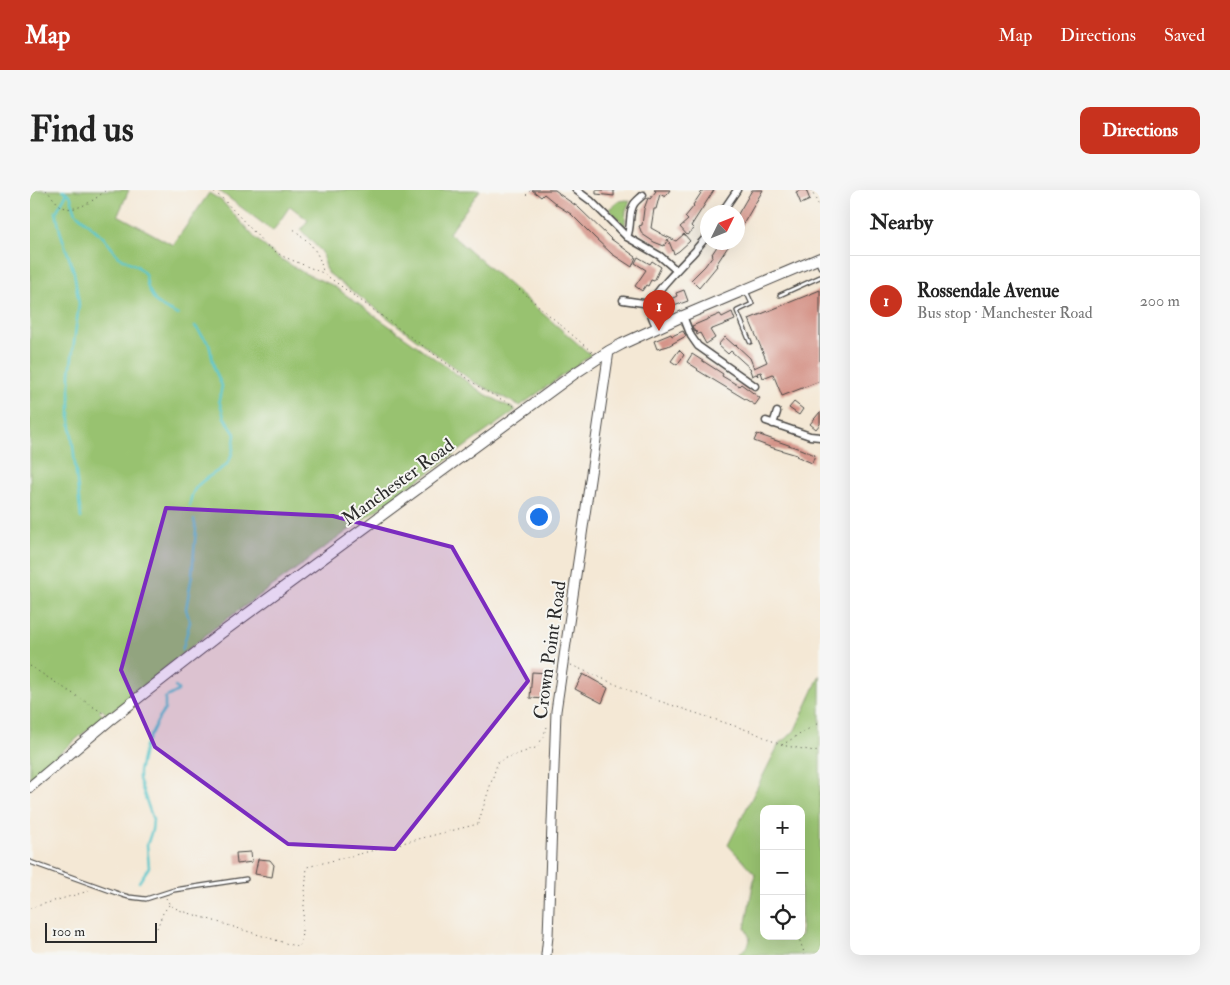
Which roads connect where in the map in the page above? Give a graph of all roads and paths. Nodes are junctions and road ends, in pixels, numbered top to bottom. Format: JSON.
{"nodes":[{"id":1,"x":46,"y":190,"type":"edge"},
{"id":2,"x":106,"y":190,"type":"edge"},
{"id":3,"x":210,"y":190,"type":"edge"},
{"id":4,"x":531,"y":190,"type":"edge"},
{"id":5,"x":576,"y":190,"type":"edge"},
{"id":6,"x":736,"y":190,"type":"edge"},
{"id":7,"x":811,"y":190,"type":"edge"},
{"id":8,"x":526,"y":195,"type":"dead end"},
{"id":9,"x":643,"y":195,"type":"dead end"},
{"id":10,"x":726,"y":205,"type":"edge"},
{"id":11,"x":820,"y":208,"type":"edge"},
{"id":12,"x":290,"y":226,"type":"dead end"},
{"id":13,"x":627,"y":236,"type":"junction"},
{"id":14,"x":700,"y":245,"type":"edge"},
{"id":15,"x":819,"y":262,"type":"edge"},
{"id":16,"x":676,"y":270,"type":"junction"},
{"id":17,"x":323,"y":273,"type":"junction"},
{"id":18,"x":820,"y":277,"type":"edge"},
{"id":19,"x":519,"y":289,"type":"dead end"},
{"id":20,"x":746,"y":290,"type":"junction"},
{"id":21,"x":780,"y":295,"type":"dead end"},
{"id":22,"x":623,"y":300,"type":"dead end"},
{"id":23,"x":650,"y":304,"type":"junction"},
{"id":24,"x":683,"y":316,"type":"junction"},
{"id":25,"x":657,"y":328,"type":"junction"},
{"id":26,"x":750,"y":342,"type":"dead end"},
{"id":27,"x":609,"y":351,"type":"junction"},
{"id":28,"x":597,"y":359,"type":"junction"},
{"id":29,"x":755,"y":386,"type":"dead end"},
{"id":30,"x":524,"y":411,"type":"junction"},
{"id":31,"x":777,"y":412,"type":"dead end"},
{"id":32,"x":766,"y":421,"type":"dead end"},
{"id":33,"x":773,"y":424,"type":"junction"},
{"id":34,"x":820,"y":438,"type":"edge"},
{"id":35,"x":564,"y":662,"type":"junction"},
{"id":36,"x":30,"y":666,"type":"edge"},
{"id":37,"x":556,"y":711,"type":"junction"},
{"id":38,"x":111,"y":719,"type":"junction"},
{"id":39,"x":820,"y":722,"type":"edge"},
{"id":40,"x":781,"y":745,"type":"junction"},
{"id":41,"x":820,"y":752,"type":"edge"},
{"id":42,"x":30,"y":787,"type":"edge"},
{"id":43,"x":30,"y":862,"type":"edge"},
{"id":44,"x":246,"y":879,"type":"dead end"},
{"id":45,"x":101,"y":888,"type":"junction"},
{"id":46,"x":163,"y":893,"type":"junction"},
{"id":47,"x":170,"y":905,"type":"junction"},
{"id":48,"x":30,"y":908,"type":"edge"},
{"id":49,"x":157,"y":928,"type":"dead end"},
{"id":50,"x":799,"y":940,"type":"edge"},
{"id":51,"x":546,"y":955,"type":"edge"},
{"id":52,"x":805,"y":955,"type":"edge"}],
"edges":[{"from":1,"to":2,"type":"path"},
{"from":3,"to":17,"type":"path"},
{"from":4,"to":8,"type":"path"},
{"from":5,"to":13,"type":"street"},
{"from":6,"to":10,"type":"street"},
{"from":7,"to":11,"type":"path"},
{"from":9,"to":13,"type":"street"},
{"from":12,"to":17,"type":"path"},
{"from":13,"to":16,"type":"street"},
{"from":14,"to":16,"type":"street"},
{"from":15,"to":20,"type":"main road","name":"Manchester Road"},
{"from":16,"to":23,"type":"street"},
{"from":17,"to":30,"type":"path"},
{"from":18,"to":21,"type":"lane"},
{"from":19,"to":28,"type":"path"},
{"from":20,"to":24,"type":"main road","name":"Manchester Road"},
{"from":20,"to":26,"type":"lane"},
{"from":22,"to":23,"type":"street"},
{"from":23,"to":25,"type":"street"},
{"from":24,"to":25,"type":"main road","name":"Manchester Road"},
{"from":24,"to":29,"type":"street"},
{"from":25,"to":27,"type":"main road","name":"Manchester Road"},
{"from":27,"to":28,"type":"main road","name":"Manchester Road"},
{"from":27,"to":35,"type":"street","name":"Crown Point Road"},
{"from":28,"to":30,"type":"main road","name":"Manchester Road"},
{"from":30,"to":38,"type":"main road","name":"Manchester Road"},
{"from":31,"to":33,"type":"street"},
{"from":32,"to":33,"type":"street"},
{"from":33,"to":34,"type":"street"},
{"from":35,"to":37,"type":"street","name":"Crown Point Road"},
{"from":35,"to":40,"type":"path"},
{"from":36,"to":38,"type":"path"},
{"from":37,"to":47,"type":"path"},
{"from":37,"to":51,"type":"street","name":"Crown Point Road"},
{"from":38,"to":42,"type":"main road","name":"Manchester Road"},
{"from":39,"to":40,"type":"path"},
{"from":40,"to":41,"type":"path"},
{"from":43,"to":45,"type":"lane"},
{"from":44,"to":46,"type":"lane"},
{"from":45,"to":46,"type":"lane"},
{"from":45,"to":48,"type":"path"},
{"from":46,"to":47,"type":"path"},
{"from":47,"to":49,"type":"path"},
{"from":50,"to":52,"type":"path"}]}
